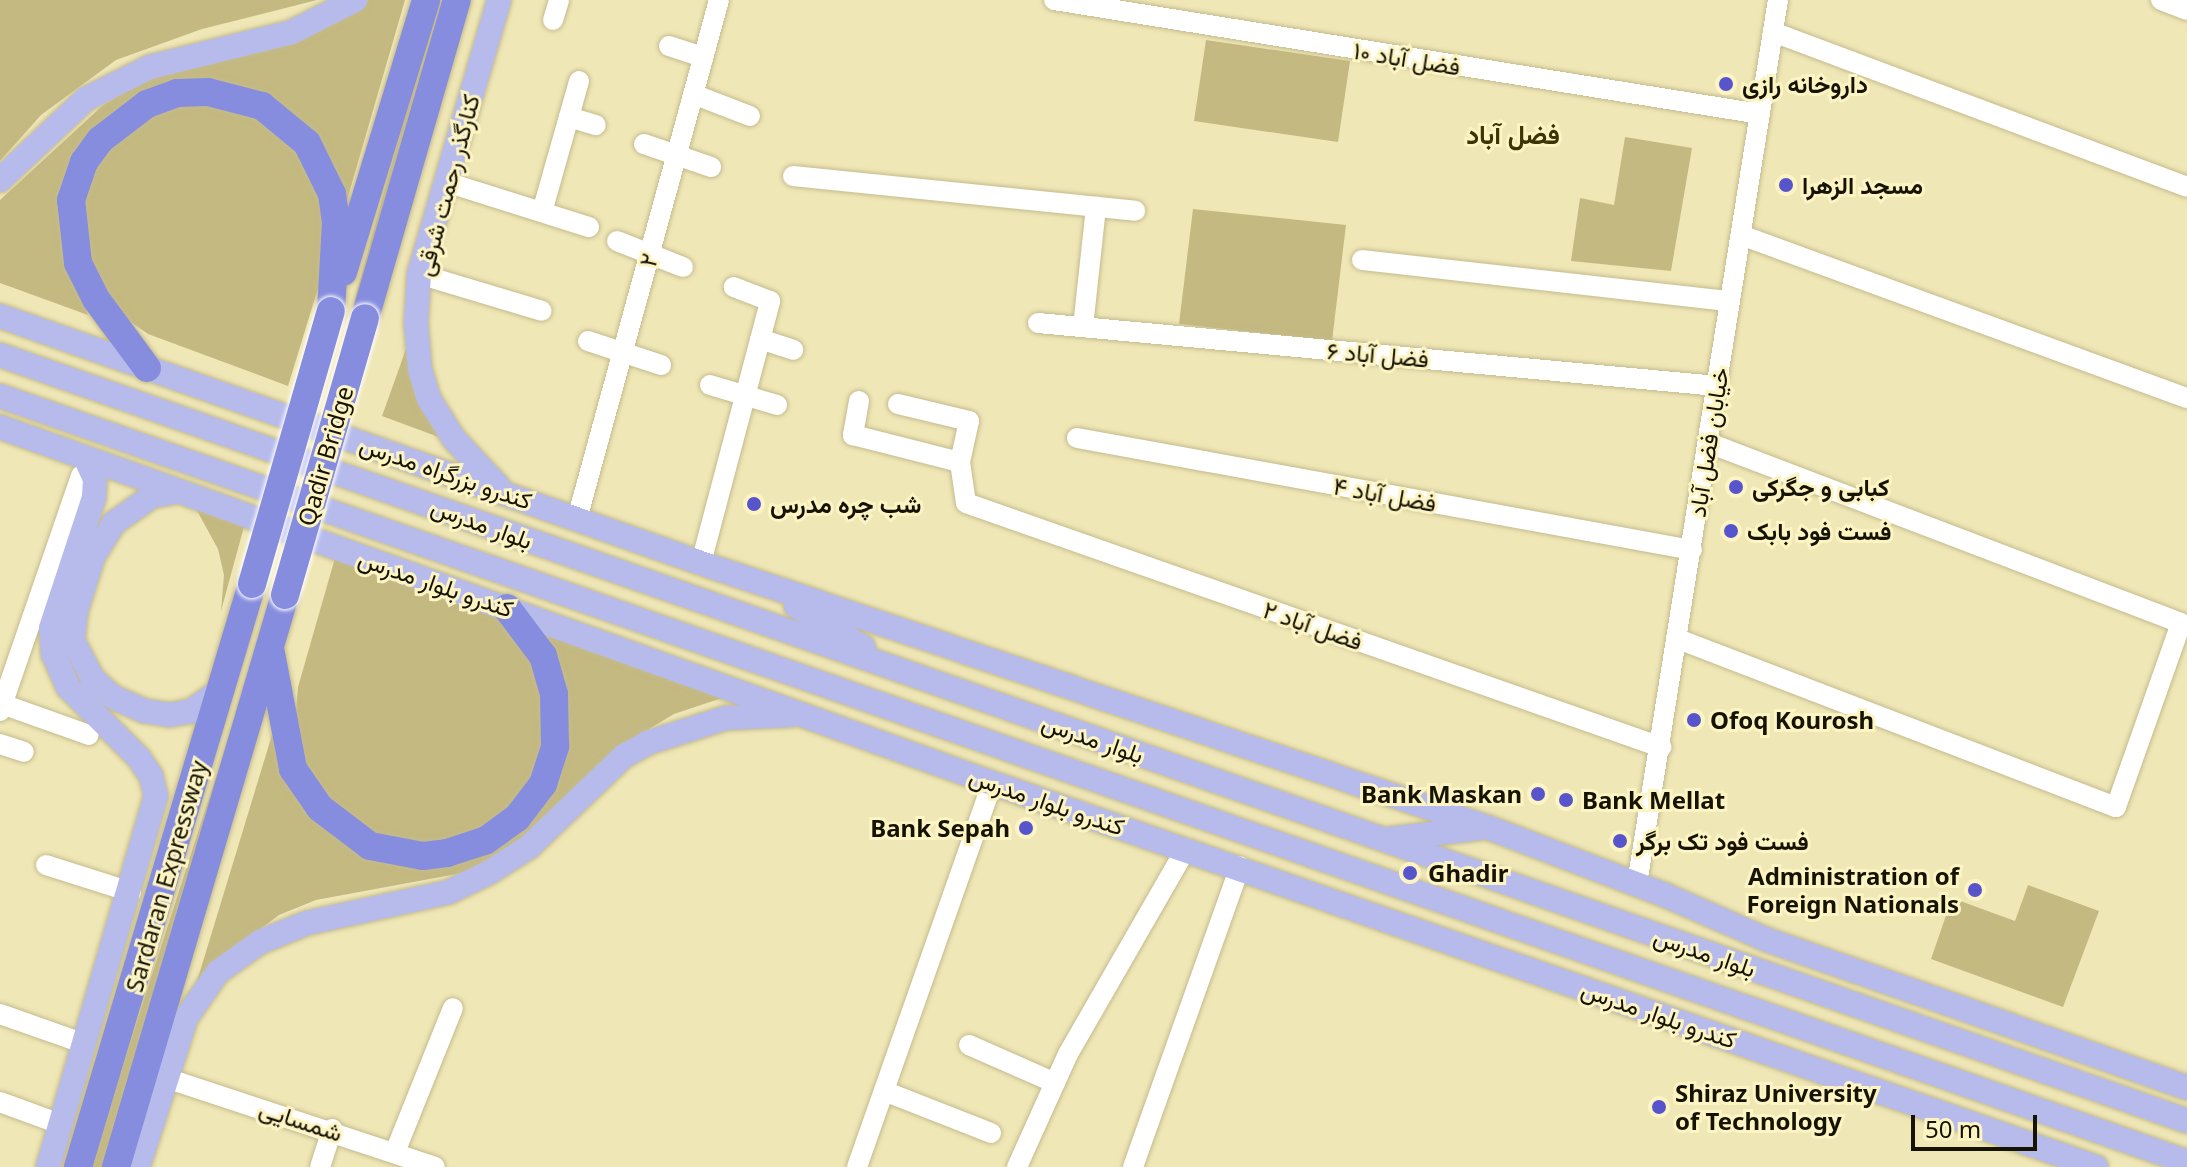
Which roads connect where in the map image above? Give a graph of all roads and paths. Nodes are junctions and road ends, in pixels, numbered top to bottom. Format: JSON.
{"nodes":[{"id":1,"x":355,"y":0,"type":"edge"},
{"id":2,"x":426,"y":0,"type":"edge"},
{"id":3,"x":457,"y":0,"type":"edge"},
{"id":4,"x":499,"y":0,"type":"edge"},
{"id":5,"x":719,"y":0,"type":"edge"},
{"id":6,"x":1054,"y":0,"type":"edge"},
{"id":7,"x":1778,"y":0,"type":"edge"},
{"id":8,"x":2161,"y":0,"type":"edge"},
{"id":9,"x":1103,"y":4,"type":"edge"},
{"id":10,"x":2187,"y":10,"type":"edge"},
{"id":11,"x":1773,"y":32,"type":"junction"},
{"id":12,"x":669,"y":46,"type":"dead end"},
{"id":13,"x":703,"y":57,"type":"junction"},
{"id":14,"x":579,"y":81,"type":"dead end"},
{"id":15,"x":693,"y":94,"type":"junction"},
{"id":16,"x":1760,"y":114,"type":"junction"},
{"id":17,"x":750,"y":116,"type":"dead end"},
{"id":18,"x":569,"y":117,"type":"junction"},
{"id":19,"x":596,"y":125,"type":"dead end"},
{"id":20,"x":644,"y":144,"type":"dead end"},
{"id":21,"x":676,"y":155,"type":"junction"},
{"id":22,"x":711,"y":167,"type":"dead end"},
{"id":23,"x":793,"y":176,"type":"dead end"},
{"id":24,"x":0,"y":180,"type":"edge"},
{"id":25,"x":446,"y":182,"type":"junction"},
{"id":26,"x":2187,"y":187,"type":"edge"},
{"id":27,"x":1096,"y":207,"type":"junction"},
{"id":28,"x":1135,"y":211,"type":"dead end"},
{"id":29,"x":542,"y":212,"type":"junction"},
{"id":30,"x":589,"y":227,"type":"dead end"},
{"id":31,"x":1741,"y":235,"type":"junction"},
{"id":32,"x":617,"y":241,"type":"dead end"},
{"id":33,"x":649,"y":254,"type":"junction"},
{"id":34,"x":1362,"y":260,"type":"dead end"},
{"id":35,"x":683,"y":267,"type":"dead end"},
{"id":36,"x":419,"y":274,"type":"junction"},
{"id":37,"x":734,"y":287,"type":"dead end"},
{"id":38,"x":1729,"y":301,"type":"junction"},
{"id":39,"x":331,"y":311,"type":"junction"},
{"id":40,"x":542,"y":311,"type":"dead end"},
{"id":41,"x":0,"y":316,"type":"edge"},
{"id":42,"x":1038,"y":323,"type":"dead end"},
{"id":43,"x":1083,"y":327,"type":"junction"},
{"id":44,"x":760,"y":339,"type":"junction"},
{"id":45,"x":588,"y":341,"type":"dead end"},
{"id":46,"x":793,"y":350,"type":"dead end"},
{"id":47,"x":623,"y":352,"type":"junction"},
{"id":48,"x":0,"y":355,"type":"edge"},
{"id":49,"x":661,"y":365,"type":"dead end"},
{"id":50,"x":147,"y":368,"type":"junction"},
{"id":51,"x":710,"y":385,"type":"dead end"},
{"id":52,"x":1717,"y":386,"type":"junction"},
{"id":53,"x":0,"y":396,"type":"edge"},
{"id":54,"x":745,"y":396,"type":"junction"},
{"id":55,"x":2187,"y":398,"type":"edge"},
{"id":56,"x":859,"y":401,"type":"dead end"},
{"id":57,"x":898,"y":404,"type":"dead end"},
{"id":58,"x":777,"y":405,"type":"dead end"},
{"id":59,"x":0,"y":407,"type":"edge"},
{"id":60,"x":0,"y":427,"type":"edge"},
{"id":61,"x":1077,"y":438,"type":"dead end"},
{"id":62,"x":1709,"y":443,"type":"junction"},
{"id":63,"x":960,"y":462,"type":"junction"},
{"id":64,"x":80,"y":463,"type":"junction"},
{"id":65,"x":502,"y":490,"type":"junction"},
{"id":66,"x":176,"y":492,"type":"junction"},
{"id":67,"x":577,"y":519,"type":"junction"},
{"id":68,"x":1692,"y":550,"type":"junction"},
{"id":69,"x":701,"y":563,"type":"junction"},
{"id":70,"x":756,"y":582,"type":"junction"},
{"id":71,"x":252,"y":584,"type":"joint"},
{"id":72,"x":285,"y":595,"type":"joint"},
{"id":73,"x":507,"y":608,"type":"junction"},
{"id":74,"x":1678,"y":639,"type":"junction"},
{"id":75,"x":270,"y":648,"type":"junction"},
{"id":76,"x":904,"y":672,"type":"junction"},
{"id":77,"x":221,"y":690,"type":"junction"},
{"id":78,"x":976,"y":697,"type":"junction"},
{"id":79,"x":1,"y":708,"type":"edge"},
{"id":80,"x":804,"y":715,"type":"junction"},
{"id":81,"x":963,"y":733,"type":"junction"},
{"id":82,"x":89,"y":735,"type":"dead end"},
{"id":83,"x":0,"y":744,"type":"edge"},
{"id":84,"x":1661,"y":747,"type":"junction"},
{"id":85,"x":24,"y":752,"type":"dead end"},
{"id":86,"x":992,"y":783,"type":"junction"},
{"id":87,"x":1487,"y":827,"type":"junction"},
{"id":88,"x":1383,"y":840,"type":"junction"},
{"id":89,"x":1186,"y":849,"type":"junction"},
{"id":90,"x":1332,"y":863,"type":"junction"},
{"id":91,"x":46,"y":865,"type":"dead end"},
{"id":92,"x":1240,"y":867,"type":"junction"},
{"id":93,"x":1637,"y":884,"type":"junction"},
{"id":94,"x":131,"y":892,"type":"junction"},
{"id":95,"x":1322,"y":896,"type":"junction"},
{"id":96,"x":1765,"y":939,"type":"junction"},
{"id":97,"x":1800,"y":983,"type":"junction"},
{"id":98,"x":1723,"y":999,"type":"junction"},
{"id":99,"x":453,"y":1008,"type":"dead end"},
{"id":100,"x":0,"y":1014,"type":"edge"},
{"id":101,"x":1709,"y":1032,"type":"junction"},
{"id":102,"x":85,"y":1044,"type":"junction"},
{"id":103,"x":969,"y":1045,"type":"dead end"},
{"id":104,"x":166,"y":1078,"type":"junction"},
{"id":105,"x":1055,"y":1083,"type":"junction"},
{"id":106,"x":2187,"y":1087,"type":"edge"},
{"id":107,"x":884,"y":1091,"type":"junction"},
{"id":108,"x":0,"y":1102,"type":"edge"},
{"id":109,"x":2187,"y":1121,"type":"edge"},
{"id":110,"x":60,"y":1124,"type":"junction"},
{"id":111,"x":332,"y":1129,"type":"junction"},
{"id":112,"x":991,"y":1133,"type":"dead end"},
{"id":113,"x":400,"y":1158,"type":"edge"},
{"id":114,"x":2184,"y":1162,"type":"edge"},
{"id":115,"x":48,"y":1167,"type":"edge"},
{"id":116,"x":78,"y":1167,"type":"edge"},
{"id":117,"x":116,"y":1167,"type":"edge"},
{"id":118,"x":138,"y":1167,"type":"edge"},
{"id":119,"x":320,"y":1167,"type":"edge"},
{"id":120,"x":435,"y":1167,"type":"edge"},
{"id":121,"x":857,"y":1167,"type":"edge"},
{"id":122,"x":1017,"y":1167,"type":"edge"},
{"id":123,"x":1133,"y":1167,"type":"edge"},
{"id":124,"x":2096,"y":1167,"type":"edge"}],
"edges":[{"from":1,"to":24,"type":"main road"},
{"from":2,"to":39,"type":"highway"},
{"from":3,"to":72,"type":"highway","name":"Qadir Bridge","bridge":true},
{"from":4,"to":25,"type":"main road","name":"کنارگذر رحمت شرقی"},
{"from":5,"to":13,"type":"street","name":"۲"},
{"from":6,"to":9,"type":"street","name":"فضل آباد ۱۰"},
{"from":7,"to":11,"type":"street","name":"خیابان فضل آباد"},
{"from":8,"to":10,"type":"street"},
{"from":9,"to":16,"type":"street","name":"فضل آباد ۱۰"},
{"from":11,"to":16,"type":"street","name":"خیابان فضل آباد"},
{"from":11,"to":26,"type":"street"},
{"from":12,"to":13,"type":"street"},
{"from":13,"to":15,"type":"street","name":"۲"},
{"from":14,"to":18,"type":"street"},
{"from":15,"to":17,"type":"street"},
{"from":15,"to":21,"type":"street","name":"۲"},
{"from":16,"to":31,"type":"street","name":"خیابان فضل آباد"},
{"from":18,"to":19,"type":"street"},
{"from":18,"to":29,"type":"street"},
{"from":20,"to":21,"type":"street"},
{"from":21,"to":22,"type":"street"},
{"from":21,"to":33,"type":"street","name":"۲"},
{"from":23,"to":27,"type":"street"},
{"from":25,"to":29,"type":"street"},
{"from":25,"to":36,"type":"main road","name":"کنارگذر رحمت شرقی"},
{"from":27,"to":28,"type":"street"},
{"from":27,"to":43,"type":"street"},
{"from":29,"to":30,"type":"street"},
{"from":31,"to":38,"type":"street","name":"خیابان فضل آباد"},
{"from":31,"to":55,"type":"street"},
{"from":32,"to":33,"type":"street"},
{"from":33,"to":35,"type":"street"},
{"from":33,"to":47,"type":"street","name":"۲"},
{"from":34,"to":38,"type":"street"},
{"from":36,"to":40,"type":"street"},
{"from":36,"to":65,"type":"main road","name":"کنارگذر رحمت شرقی"},
{"from":37,"to":44,"type":"street"},
{"from":38,"to":52,"type":"street","name":"خیابان فضل آباد"},
{"from":39,"to":50,"type":"highway"},
{"from":39,"to":71,"type":"highway","name":"Qadir Bridge","bridge":true},
{"from":41,"to":50,"type":"main road","name":"کندرو بزرگراه مدرس"},
{"from":42,"to":43,"type":"street","name":"فضل آباد ۶"},
{"from":43,"to":52,"type":"street","name":"فضل آباد ۶"},
{"from":44,"to":46,"type":"street"},
{"from":44,"to":54,"type":"street"},
{"from":45,"to":47,"type":"street"},
{"from":47,"to":49,"type":"street"},
{"from":47,"to":67,"type":"street","name":"۲"},
{"from":48,"to":76,"type":"main road","name":"بلوار مدرس"},
{"from":50,"to":65,"type":"main road","name":"کندرو بزرگراه مدرس"},
{"from":51,"to":54,"type":"street"},
{"from":52,"to":62,"type":"street","name":"خیابان فضل آباد"},
{"from":53,"to":81,"type":"main road","name":"بلوار مدرس"},
{"from":54,"to":58,"type":"street"},
{"from":54,"to":69,"type":"street"},
{"from":56,"to":63,"type":"street"},
{"from":57,"to":63,"type":"street"},
{"from":59,"to":64,"type":"main road"},
{"from":60,"to":64,"type":"main road","name":"کندرو بلوار مدرس"},
{"from":61,"to":68,"type":"street","name":"فضل آباد ۴"},
{"from":62,"to":68,"type":"street","name":"خیابان فضل آباد"},
{"from":62,"to":74,"type":"street"},
{"from":63,"to":84,"type":"street","name":"فضل آباد ۲"},
{"from":64,"to":66,"type":"main road","name":"کندرو بلوار مدرس"},
{"from":64,"to":79,"type":"street"},
{"from":64,"to":94,"type":"main road"},
{"from":65,"to":67,"type":"main road","name":"کندرو بزرگراه مدرس"},
{"from":66,"to":73,"type":"main road","name":"کندرو بلوار مدرس"},
{"from":66,"to":77,"type":"main road"},
{"from":67,"to":69,"type":"main road","name":"کندرو بزرگراه مدرس"},
{"from":68,"to":74,"type":"street","name":"خیابان فضل آباد"},
{"from":69,"to":70,"type":"main road","name":"کندرو بزرگراه مدرس"},
{"from":70,"to":76,"type":"main road"},
{"from":70,"to":87,"type":"main road"},
{"from":71,"to":77,"type":"highway","name":"Sardaran Expressway"},
{"from":72,"to":75,"type":"highway","name":"Sardaran Expressway"},
{"from":73,"to":75,"type":"highway"},
{"from":73,"to":80,"type":"main road","name":"کندرو بلوار مدرس"},
{"from":74,"to":84,"type":"street","name":"خیابان فضل آباد"},
{"from":75,"to":117,"type":"highway","name":"Sardaran Expressway"},
{"from":76,"to":78,"type":"main road","name":"بلوار مدرس"},
{"from":77,"to":116,"type":"highway","name":"Sardaran Expressway"},
{"from":78,"to":81,"type":"main road"},
{"from":78,"to":88,"type":"main road","name":"بلوار مدرس"},
{"from":79,"to":82,"type":"street"},
{"from":80,"to":86,"type":"main road","name":"کندرو بلوار مدرس"},
{"from":80,"to":104,"type":"main road"},
{"from":81,"to":90,"type":"main road","name":"بلوار مدرس"},
{"from":83,"to":85,"type":"street"},
{"from":84,"to":93,"type":"street","name":"خیابان فضل آباد"},
{"from":86,"to":89,"type":"main road","name":"کندرو بلوار مدرس"},
{"from":86,"to":107,"type":"street"},
{"from":87,"to":88,"type":"main road"},
{"from":87,"to":93,"type":"main road"},
{"from":88,"to":97,"type":"main road","name":"بلوار مدرس"},
{"from":89,"to":92,"type":"main road","name":"کندرو بلوار مدرس"},
{"from":89,"to":105,"type":"street"},
{"from":90,"to":95,"type":"main road"},
{"from":90,"to":98,"type":"main road","name":"بلوار مدرس"},
{"from":91,"to":94,"type":"street"},
{"from":92,"to":95,"type":"main road","name":"کندرو بلوار مدرس"},
{"from":92,"to":123,"type":"street"},
{"from":93,"to":96,"type":"main road"},
{"from":94,"to":102,"type":"main road"},
{"from":95,"to":101,"type":"main road","name":"کندرو بلوار مدرس"},
{"from":96,"to":97,"type":"main road"},
{"from":96,"to":106,"type":"main road"},
{"from":97,"to":109,"type":"main road","name":"بلوار مدرس"},
{"from":98,"to":101,"type":"main road"},
{"from":98,"to":114,"type":"main road","name":"بلوار مدرس"},
{"from":99,"to":113,"type":"street"},
{"from":100,"to":102,"type":"street"},
{"from":101,"to":124,"type":"main road","name":"کندرو بلوار مدرس"},
{"from":102,"to":110,"type":"main road"},
{"from":103,"to":105,"type":"street"},
{"from":104,"to":111,"type":"street","name":"شمسایی"},
{"from":104,"to":118,"type":"main road"},
{"from":105,"to":122,"type":"street"},
{"from":107,"to":112,"type":"street"},
{"from":107,"to":121,"type":"street"},
{"from":108,"to":110,"type":"street"},
{"from":110,"to":115,"type":"main road"},
{"from":111,"to":113,"type":"street","name":"شمسایی"},
{"from":111,"to":119,"type":"street"},
{"from":113,"to":120,"type":"street","name":"شمسایی"}]}
